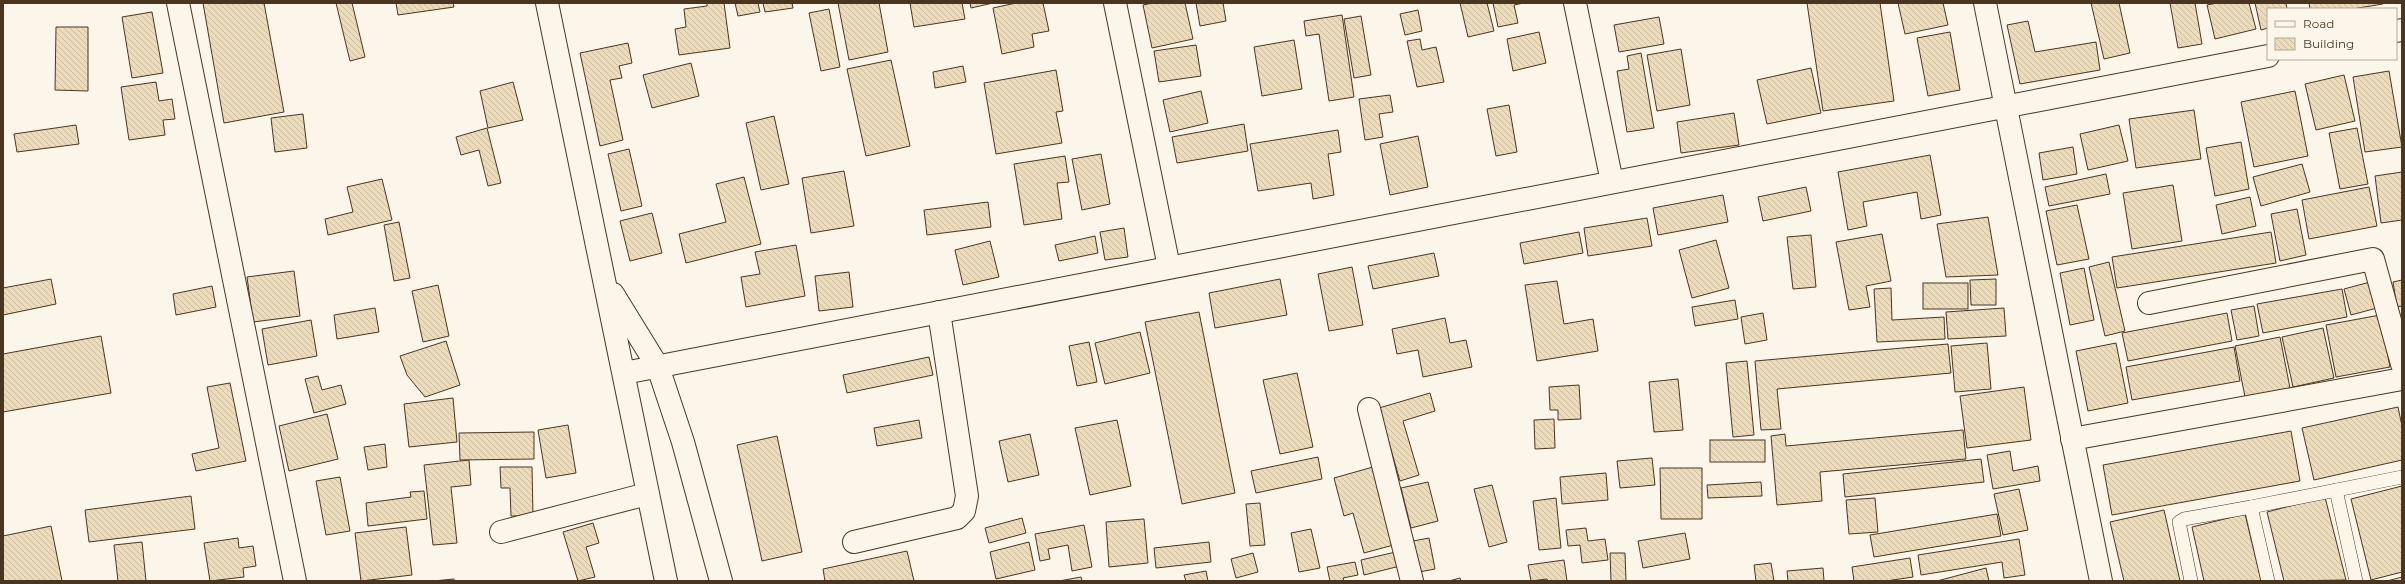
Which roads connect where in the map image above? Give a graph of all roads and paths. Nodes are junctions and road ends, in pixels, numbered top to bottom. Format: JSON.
{"nodes":[{"id":1,"x":178,"y":3,"type":"edge"},
{"id":2,"x":547,"y":3,"type":"edge"},
{"id":3,"x":1115,"y":3,"type":"edge"},
{"id":4,"x":1575,"y":3,"type":"edge"},
{"id":5,"x":1985,"y":3,"type":"edge"},
{"id":6,"x":2267,"y":56,"type":"edge"},
{"id":7,"x":2006,"y":106,"type":"junction"},
{"id":8,"x":1612,"y":182,"type":"junction"},
{"id":9,"x":1169,"y":267,"type":"junction"},
{"id":10,"x":604,"y":279,"type":"junction"},
{"id":11,"x":2149,"y":303,"type":"dead end"},
{"id":12,"x":939,"y":312,"type":"junction"},
{"id":13,"x":2402,"y":364,"type":"edge"},
{"id":14,"x":658,"y":366,"type":"junction"},
{"id":15,"x":624,"y":373,"type":"junction"},
{"id":16,"x":2402,"y":379,"type":"edge"},
{"id":17,"x":1369,"y":409,"type":"dead end"},
{"id":18,"x":2072,"y":439,"type":"junction"},
{"id":19,"x":2402,"y":477,"type":"edge"},
{"id":20,"x":2336,"y":490,"type":"junction"},
{"id":21,"x":647,"y":494,"type":"junction"},
{"id":22,"x":2251,"y":507,"type":"junction"},
{"id":23,"x":501,"y":532,"type":"dead end"},
{"id":24,"x":854,"y":542,"type":"dead end"},
{"id":25,"x":295,"y":581,"type":"edge"},
{"id":26,"x":666,"y":581,"type":"edge"},
{"id":27,"x":721,"y":581,"type":"edge"},
{"id":28,"x":1412,"y":581,"type":"edge"},
{"id":29,"x":2101,"y":581,"type":"edge"},
{"id":30,"x":2191,"y":581,"type":"edge"},
{"id":31,"x":2268,"y":581,"type":"edge"},
{"id":32,"x":2356,"y":581,"type":"edge"}],
"edges":[{"from":1,"to":25,"type":"street"},
{"from":2,"to":10,"type":"street"},
{"from":3,"to":9,"type":"street"},
{"from":4,"to":8,"type":"street"},
{"from":5,"to":7,"type":"street"},
{"from":6,"to":7,"type":"street"},
{"from":7,"to":8,"type":"street"},
{"from":7,"to":18,"type":"street"},
{"from":8,"to":9,"type":"street"},
{"from":9,"to":12,"type":"street"},
{"from":10,"to":14,"type":"street"},
{"from":10,"to":15,"type":"street"},
{"from":11,"to":13,"type":"street"},
{"from":12,"to":14,"type":"street"},
{"from":12,"to":24,"type":"street"},
{"from":14,"to":15,"type":"street"},
{"from":14,"to":27,"type":"street"},
{"from":15,"to":21,"type":"street"},
{"from":16,"to":18,"type":"street"},
{"from":17,"to":28,"type":"street"},
{"from":18,"to":29,"type":"street"},
{"from":19,"to":20,"type":"lane"},
{"from":20,"to":22,"type":"lane"},
{"from":20,"to":32,"type":"lane"},
{"from":21,"to":23,"type":"street"},
{"from":21,"to":26,"type":"street"},
{"from":22,"to":30,"type":"lane"},
{"from":22,"to":31,"type":"lane"}]}
